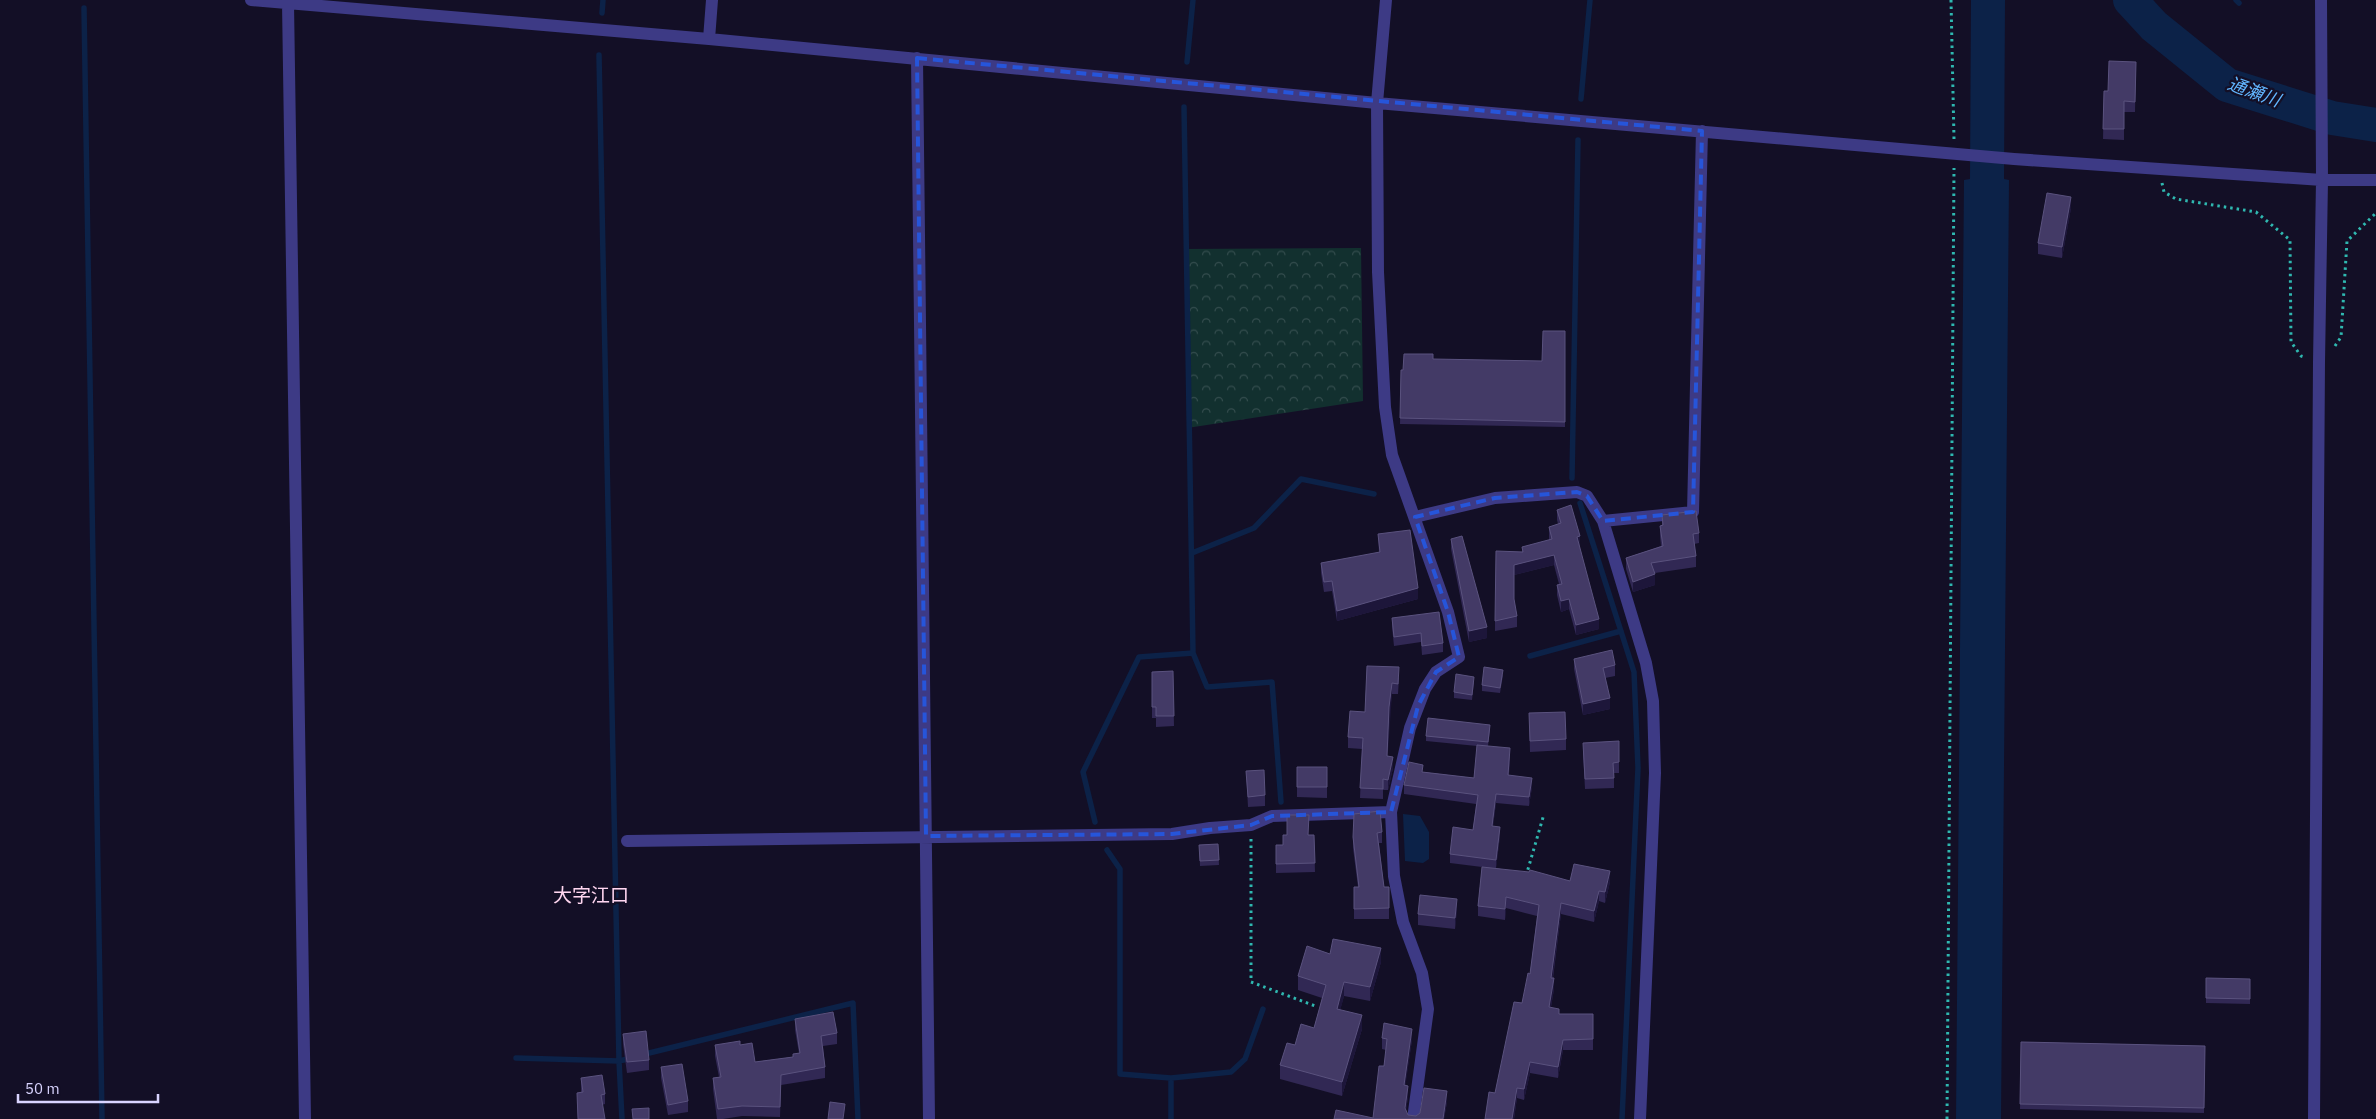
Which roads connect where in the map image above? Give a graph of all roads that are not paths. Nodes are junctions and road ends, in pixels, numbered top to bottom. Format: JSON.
{"nodes":[{"id":1,"x":252,"y":0,"type":"edge"},
{"id":2,"x":712,"y":0,"type":"edge"},
{"id":3,"x":1386,"y":0,"type":"edge"},
{"id":4,"x":2321,"y":0,"type":"edge"},
{"id":5,"x":288,"y":3,"type":"junction"},
{"id":6,"x":709,"y":38,"type":"junction"},
{"id":7,"x":916,"y":58,"type":"junction"},
{"id":8,"x":1377,"y":103,"type":"junction"},
{"id":9,"x":1702,"y":131,"type":"junction"},
{"id":10,"x":2322,"y":180,"type":"junction"},
{"id":11,"x":2376,"y":180,"type":"edge"},
{"id":12,"x":1415,"y":517,"type":"junction"},
{"id":13,"x":1603,"y":521,"type":"junction"},
{"id":14,"x":1391,"y":812,"type":"junction"},
{"id":15,"x":926,"y":836,"type":"junction"},
{"id":16,"x":627,"y":841,"type":"dead end"},
{"id":17,"x":305,"y":1119,"type":"edge"},
{"id":18,"x":930,"y":1119,"type":"edge"},
{"id":19,"x":1413,"y":1119,"type":"edge"},
{"id":20,"x":1640,"y":1119,"type":"edge"},
{"id":21,"x":2314,"y":1119,"type":"edge"}],
"edges":[{"from":1,"to":5,"type":"street"},
{"from":2,"to":6,"type":"street"},
{"from":3,"to":8,"type":"street"},
{"from":4,"to":10,"type":"street"},
{"from":5,"to":6,"type":"street"},
{"from":5,"to":17,"type":"street"},
{"from":6,"to":7,"type":"street"},
{"from":7,"to":8,"type":"street"},
{"from":7,"to":15,"type":"street"},
{"from":8,"to":9,"type":"street"},
{"from":8,"to":12,"type":"street"},
{"from":9,"to":10,"type":"street"},
{"from":9,"to":13,"type":"street"},
{"from":10,"to":11,"type":"street"},
{"from":10,"to":21,"type":"street"},
{"from":12,"to":13,"type":"street"},
{"from":12,"to":14,"type":"street"},
{"from":13,"to":20,"type":"street"},
{"from":14,"to":15,"type":"street"},
{"from":14,"to":19,"type":"street"},
{"from":15,"to":16,"type":"street"},
{"from":15,"to":18,"type":"street"}]}
